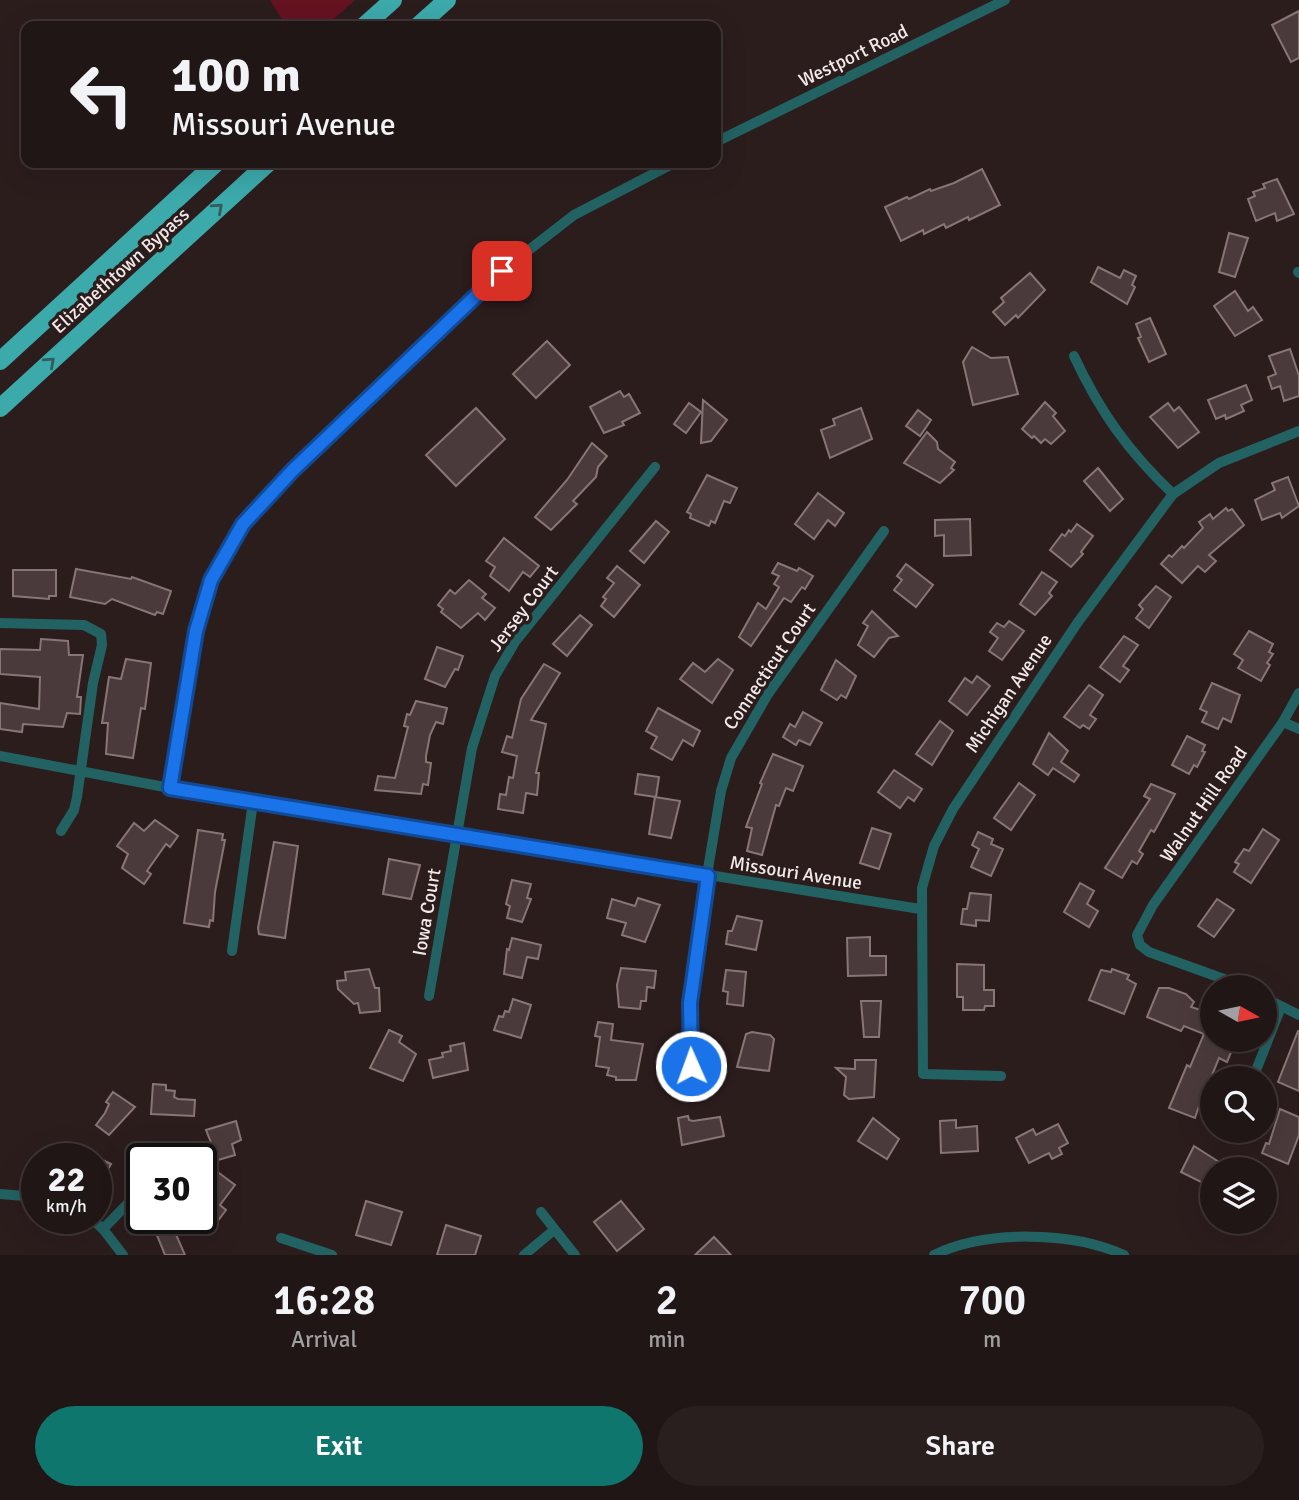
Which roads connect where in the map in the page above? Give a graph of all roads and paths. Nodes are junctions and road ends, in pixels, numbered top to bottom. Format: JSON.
{"nodes":[{"id":1,"x":393,"y":0,"type":"edge"},
{"id":2,"x":447,"y":0,"type":"edge"},
{"id":3,"x":1005,"y":0,"type":"edge"},
{"id":4,"x":370,"y":21,"type":"edge"},
{"id":5,"x":424,"y":21,"type":"edge"},
{"id":6,"x":721,"y":140,"type":"edge"},
{"id":7,"x":211,"y":168,"type":"edge"},
{"id":8,"x":263,"y":168,"type":"edge"},
{"id":9,"x":664,"y":168,"type":"edge"},
{"id":10,"x":1074,"y":356,"type":"dead end"},
{"id":11,"x":0,"y":361,"type":"edge"},
{"id":12,"x":0,"y":408,"type":"edge"},
{"id":13,"x":1299,"y":431,"type":"edge"},
{"id":14,"x":655,"y":467,"type":"dead end"},
{"id":15,"x":1173,"y":494,"type":"junction"},
{"id":16,"x":884,"y":531,"type":"dead end"},
{"id":17,"x":0,"y":623,"type":"edge"},
{"id":18,"x":1299,"y":693,"type":"edge"},
{"id":19,"x":1283,"y":722,"type":"junction"},
{"id":20,"x":1299,"y":729,"type":"edge"},
{"id":21,"x":0,"y":756,"type":"edge"},
{"id":22,"x":82,"y":770,"type":"junction"},
{"id":23,"x":170,"y":788,"type":"junction"},
{"id":24,"x":253,"y":802,"type":"junction"},
{"id":25,"x":61,"y":831,"type":"dead end"},
{"id":26,"x":457,"y":835,"type":"junction"},
{"id":27,"x":708,"y":876,"type":"junction"},
{"id":28,"x":920,"y":909,"type":"junction"},
{"id":29,"x":232,"y":951,"type":"dead end"},
{"id":30,"x":1213,"y":975,"type":"edge"},
{"id":31,"x":429,"y":996,"type":"dead end"},
{"id":32,"x":1278,"y":1005,"type":"edge"},
{"id":33,"x":1281,"y":1007,"type":"junction"},
{"id":34,"x":1299,"y":1015,"type":"edge"},
{"id":35,"x":691,"y":1066,"type":"dead end"},
{"id":36,"x":1258,"y":1066,"type":"edge"},
{"id":37,"x":1001,"y":1076,"type":"dead end"},
{"id":38,"x":0,"y":1194,"type":"edge"},
{"id":39,"x":21,"y":1196,"type":"edge"},
{"id":40,"x":126,"y":1205,"type":"edge"},
{"id":41,"x":541,"y":1212,"type":"dead end"},
{"id":42,"x":112,"y":1219,"type":"edge"},
{"id":43,"x":554,"y":1230,"type":"junction"},
{"id":44,"x":107,"y":1234,"type":"edge"},
{"id":45,"x":281,"y":1238,"type":"dead end"},
{"id":46,"x":123,"y":1255,"type":"edge"},
{"id":47,"x":332,"y":1255,"type":"edge"},
{"id":48,"x":524,"y":1255,"type":"edge"},
{"id":49,"x":575,"y":1255,"type":"edge"},
{"id":50,"x":934,"y":1255,"type":"edge"},
{"id":51,"x":1124,"y":1255,"type":"edge"}],
"edges":[{"from":1,"to":4,"type":"highway"},
{"from":2,"to":5,"type":"highway"},
{"from":3,"to":6,"type":"street","name":"Westport Road"},
{"from":7,"to":11,"type":"highway","name":"Elizabethtown Bypass"},
{"from":12,"to":8,"type":"highway","name":"Elizabethtown Bypass","one_way":true},
{"from":9,"to":23,"type":"street"},
{"from":10,"to":15,"type":"street"},
{"from":13,"to":15,"type":"street","name":"Michigan Avenue"},
{"from":14,"to":26,"type":"street","name":"Jersey Court"},
{"from":15,"to":28,"type":"street","name":"Michigan Avenue"},
{"from":16,"to":27,"type":"street","name":"Connecticut Court"},
{"from":17,"to":22,"type":"street"},
{"from":18,"to":19,"type":"street","name":"Walnut Hill Road"},
{"from":19,"to":20,"type":"street"},
{"from":19,"to":30,"type":"street","name":"Walnut Hill Road"},
{"from":21,"to":22,"type":"street","name":"Missouri Avenue"},
{"from":22,"to":23,"type":"street","name":"Missouri Avenue"},
{"from":22,"to":25,"type":"street"},
{"from":23,"to":24,"type":"street","name":"Missouri Avenue"},
{"from":24,"to":26,"type":"street","name":"Missouri Avenue"},
{"from":24,"to":29,"type":"street"},
{"from":26,"to":27,"type":"street","name":"Missouri Avenue"},
{"from":26,"to":31,"type":"street","name":"Iowa Court"},
{"from":27,"to":28,"type":"street","name":"Missouri Avenue"},
{"from":27,"to":35,"type":"street","name":"Connecticut Court"},
{"from":28,"to":37,"type":"street","name":"Michigan Avenue"},
{"from":32,"to":33,"type":"street"},
{"from":33,"to":34,"type":"street"},
{"from":33,"to":36,"type":"street"},
{"from":38,"to":39,"type":"street"},
{"from":40,"to":42,"type":"street"},
{"from":41,"to":43,"type":"street"},
{"from":43,"to":48,"type":"street"},
{"from":43,"to":49,"type":"street"},
{"from":44,"to":46,"type":"street"},
{"from":45,"to":47,"type":"street"},
{"from":50,"to":51,"type":"street"}]}
